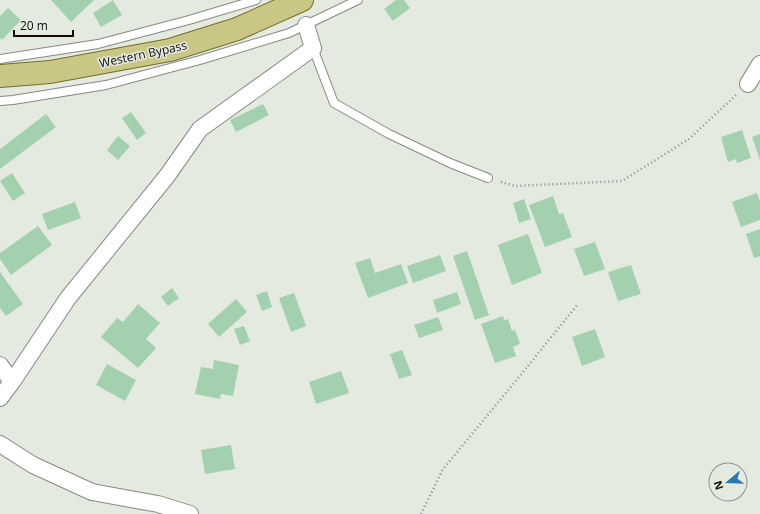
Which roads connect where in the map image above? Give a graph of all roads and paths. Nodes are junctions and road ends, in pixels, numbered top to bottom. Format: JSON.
{"nodes":[{"id":1,"x":256,"y":0,"type":"edge"},
{"id":2,"x":302,"y":0,"type":"edge"},
{"id":3,"x":358,"y":0,"type":"edge"},
{"id":4,"x":306,"y":25,"type":"junction"},
{"id":5,"x":313,"y":48,"type":"junction"},
{"id":6,"x":0,"y":59,"type":"edge"},
{"id":7,"x":760,"y":64,"type":"edge"},
{"id":8,"x":0,"y":76,"type":"edge"},
{"id":9,"x":748,"y":84,"type":"joint"},
{"id":10,"x":0,"y":101,"type":"edge"},
{"id":11,"x":488,"y":178,"type":"joint"},
{"id":12,"x":578,"y":304,"type":"dead end"},
{"id":13,"x":0,"y":365,"type":"edge"},
{"id":14,"x":12,"y":382,"type":"junction"},
{"id":15,"x":0,"y":398,"type":"edge"},
{"id":16,"x":0,"y":444,"type":"edge"},
{"id":17,"x":190,"y":514,"type":"edge"},
{"id":18,"x":421,"y":514,"type":"edge"}],
"edges":[{"from":1,"to":6,"type":"lane"},
{"from":2,"to":8,"type":"main road","name":"Western Bypass"},
{"from":3,"to":4,"type":"lane"},
{"from":4,"to":5,"type":"street"},
{"from":4,"to":10,"type":"lane"},
{"from":5,"to":11,"type":"lane"},
{"from":5,"to":14,"type":"street"},
{"from":7,"to":9,"type":"street"},
{"from":9,"to":11,"type":"path"},
{"from":12,"to":18,"type":"path"},
{"from":13,"to":14,"type":"street"},
{"from":14,"to":15,"type":"street"},
{"from":16,"to":17,"type":"street"}]}
